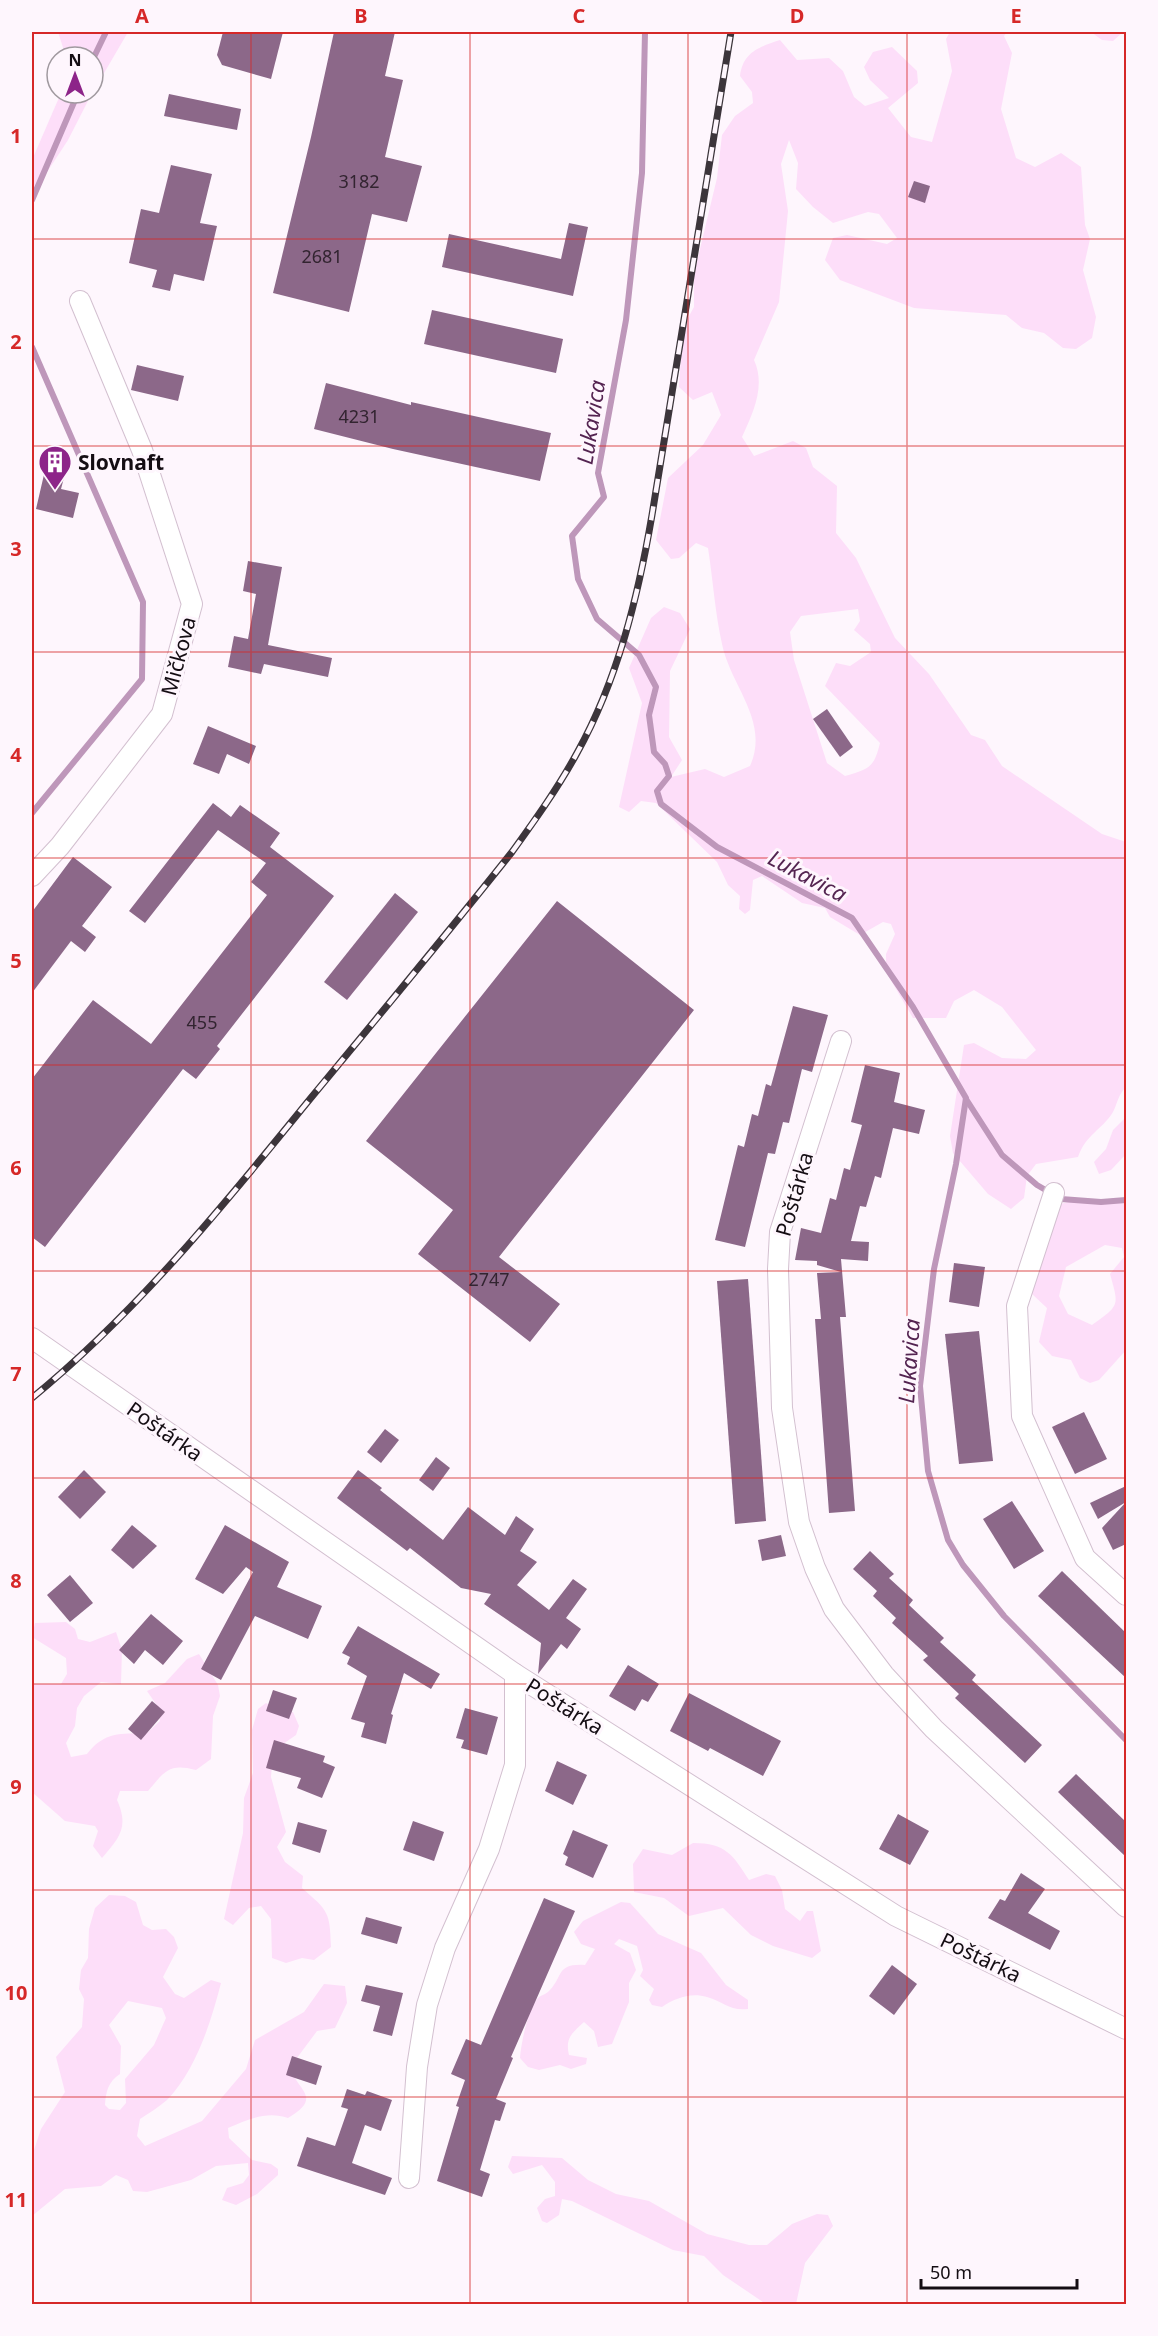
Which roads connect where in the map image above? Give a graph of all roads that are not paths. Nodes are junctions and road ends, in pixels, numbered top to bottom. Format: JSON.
{"nodes":[{"id":1,"x":80,"y":301,"type":"dead end"},
{"id":2,"x":32,"y":876,"type":"edge"},
{"id":3,"x":841,"y":1041,"type":"dead end"},
{"id":4,"x":1054,"y":1193,"type":"dead end"},
{"id":5,"x":32,"y":1338,"type":"edge"},
{"id":6,"x":1126,"y":1595,"type":"edge"},
{"id":7,"x":514,"y":1674,"type":"junction"},
{"id":8,"x":1126,"y":1907,"type":"edge"},
{"id":9,"x":1126,"y":2029,"type":"edge"},
{"id":10,"x":409,"y":2178,"type":"dead end"}],
"edges":[{"from":1,"to":2,"type":"street","name":"Mičkova"},
{"from":3,"to":8,"type":"street","name":"Poštárka"},
{"from":4,"to":6,"type":"street"},
{"from":5,"to":7,"type":"street","name":"Poštárka"},
{"from":7,"to":9,"type":"street","name":"Poštárka"},
{"from":7,"to":10,"type":"street"}]}
